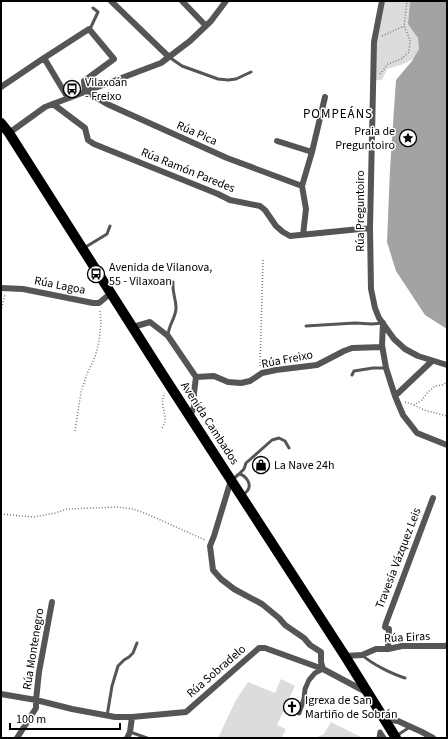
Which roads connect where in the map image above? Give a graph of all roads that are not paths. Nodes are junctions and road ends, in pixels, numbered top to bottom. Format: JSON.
{"nodes":[{"id":1,"x":111,"y":1,"type":"edge"},
{"id":2,"x":182,"y":1,"type":"edge"},
{"id":3,"x":226,"y":1,"type":"edge"},
{"id":4,"x":382,"y":1,"type":"edge"},
{"id":5,"x":92,"y":8,"type":"dead end"},
{"id":6,"x":206,"y":26,"type":"junction"},
{"id":7,"x":89,"y":30,"type":"junction"},
{"id":8,"x":169,"y":57,"type":"junction"},
{"id":9,"x":44,"y":58,"type":"junction"},
{"id":10,"x":251,"y":72,"type":"dead end"},
{"id":11,"x":1,"y":87,"type":"edge"},
{"id":12,"x":85,"y":91,"type":"junction"},
{"id":13,"x":325,"y":97,"type":"dead end"},
{"id":14,"x":68,"y":98,"type":"junction"},
{"id":15,"x":53,"y":104,"type":"junction"},
{"id":16,"x":1,"y":123,"type":"edge"},
{"id":17,"x":9,"y":133,"type":"junction"},
{"id":18,"x":277,"y":141,"type":"dead end"},
{"id":19,"x":312,"y":152,"type":"junction"},
{"id":20,"x":302,"y":186,"type":"junction"},
{"id":21,"x":110,"y":226,"type":"dead end"},
{"id":22,"x":370,"y":228,"type":"junction"},
{"id":23,"x":303,"y":235,"type":"junction"},
{"id":24,"x":83,"y":249,"type":"junction"},
{"id":25,"x":173,"y":282,"type":"dead end"},
{"id":26,"x":4,"y":288,"type":"edge"},
{"id":27,"x":111,"y":293,"type":"junction"},
{"id":28,"x":383,"y":323,"type":"junction"},
{"id":29,"x":306,"y":326,"type":"dead end"},
{"id":30,"x":133,"y":327,"type":"junction"},
{"id":31,"x":168,"y":336,"type":"junction"},
{"id":32,"x":382,"y":347,"type":"junction"},
{"id":33,"x":432,"y":361,"type":"junction"},
{"id":34,"x":447,"y":365,"type":"edge"},
{"id":35,"x":386,"y":368,"type":"junction"},
{"id":36,"x":352,"y":375,"type":"dead end"},
{"id":37,"x":196,"y":377,"type":"junction"},
{"id":38,"x":395,"y":396,"type":"junction"},
{"id":39,"x":190,"y":416,"type":"junction"},
{"id":40,"x":447,"y":445,"type":"edge"},
{"id":41,"x":289,"y":448,"type":"dead end"},
{"id":42,"x":235,"y":477,"type":"junction"},
{"id":43,"x":242,"y":497,"type":"junction"},
{"id":44,"x":433,"y":498,"type":"dead end"},
{"id":45,"x":52,"y":602,"type":"dead end"},
{"id":46,"x":137,"y":643,"type":"dead end"},
{"id":47,"x":447,"y":645,"type":"edge"},
{"id":48,"x":388,"y":649,"type":"junction"},
{"id":49,"x":362,"y":655,"type":"junction"},
{"id":50,"x":345,"y":656,"type":"junction"},
{"id":51,"x":323,"y":669,"type":"junction"},
{"id":52,"x":405,"y":678,"type":"dead end"},
{"id":53,"x":366,"y":692,"type":"junction"},
{"id":54,"x":1,"y":694,"type":"edge"},
{"id":55,"x":36,"y":700,"type":"junction"},
{"id":56,"x":299,"y":713,"type":"dead end"},
{"id":57,"x":107,"y":716,"type":"junction"},
{"id":58,"x":132,"y":717,"type":"junction"},
{"id":59,"x":384,"y":719,"type":"junction"},
{"id":60,"x":411,"y":727,"type":"junction"},
{"id":61,"x":129,"y":735,"type":"edge"},
{"id":62,"x":379,"y":736,"type":"edge"},
{"id":63,"x":395,"y":737,"type":"edge"},
{"id":64,"x":17,"y":738,"type":"edge"},
{"id":65,"x":147,"y":738,"type":"edge"},
{"id":66,"x":384,"y":738,"type":"edge"},
{"id":67,"x":433,"y":738,"type":"edge"}],
"edges":[{"from":1,"to":8,"type":"street"},
{"from":2,"to":6,"type":"street"},
{"from":3,"to":6,"type":"street"},
{"from":4,"to":22,"type":"street","name":"Rúa Preguntoiro"},
{"from":5,"to":7,"type":"lane"},
{"from":6,"to":8,"type":"street"},
{"from":7,"to":9,"type":"street"},
{"from":7,"to":12,"type":"street"},
{"from":8,"to":10,"type":"lane"},
{"from":8,"to":12,"type":"street"},
{"from":9,"to":11,"type":"street"},
{"from":9,"to":14,"type":"street"},
{"from":12,"to":14,"type":"street"},
{"from":12,"to":20,"type":"street","name":"Rúa Pica"},
{"from":13,"to":19,"type":"street"},
{"from":14,"to":15,"type":"street"},
{"from":15,"to":17,"type":"street"},
{"from":15,"to":23,"type":"street","name":"Rúa Ramón Paredes"},
{"from":16,"to":17,"type":"main road","name":"Avenida Cambados"},
{"from":17,"to":24,"type":"main road","name":"Avenida Cambados"},
{"from":18,"to":19,"type":"street"},
{"from":19,"to":20,"type":"street"},
{"from":20,"to":23,"type":"street"},
{"from":21,"to":24,"type":"lane"},
{"from":22,"to":23,"type":"street","name":"Rúa Ramón Paredes"},
{"from":22,"to":28,"type":"street","name":"Rúa Preguntoiro"},
{"from":24,"to":27,"type":"main road","name":"Avenida Cambados"},
{"from":25,"to":31,"type":"lane"},
{"from":26,"to":27,"type":"street","name":"Rúa Lagoa"},
{"from":27,"to":30,"type":"main road","name":"Avenida Cambados"},
{"from":28,"to":29,"type":"lane"},
{"from":28,"to":32,"type":"street","name":"Rúa Preguntoiro"},
{"from":28,"to":33,"type":"street","name":"Rúa Preguntoiro"},
{"from":30,"to":31,"type":"street"},
{"from":30,"to":39,"type":"main road","name":"Avenida Cambados"},
{"from":31,"to":37,"type":"street"},
{"from":32,"to":35,"type":"street","name":"Rúa Preguntoiro"},
{"from":32,"to":37,"type":"street","name":"Rúa Freixo"},
{"from":33,"to":34,"type":"street","name":"Rúa Preguntoiro"},
{"from":33,"to":38,"type":"street"},
{"from":35,"to":36,"type":"lane"},
{"from":35,"to":38,"type":"street","name":"Rúa Preguntoiro"},
{"from":37,"to":39,"type":"street"},
{"from":38,"to":40,"type":"street","name":"Rúa Preguntoiro"},
{"from":39,"to":42,"type":"main road","name":"Avenida Cambados"},
{"from":41,"to":42,"type":"lane"},
{"from":42,"to":43,"type":"main road","name":"Avenida Cambados"},
{"from":42,"to":43,"type":"lane"},
{"from":42,"to":51,"type":"street"},
{"from":43,"to":50,"type":"main road","name":"Avenida Cambados"},
{"from":44,"to":48,"type":"street","name":"Travesía Vázquez Leis"},
{"from":45,"to":55,"type":"street","name":"Rúa Montenegro"},
{"from":46,"to":57,"type":"lane"},
{"from":47,"to":48,"type":"street","name":"Rúa Eiras"},
{"from":48,"to":49,"type":"street","name":"Rúa Eiras"},
{"from":49,"to":50,"type":"street","name":"Rúa Eiras"},
{"from":49,"to":52,"type":"lane"},
{"from":50,"to":53,"type":"main road","name":"Avenida Cambados"},
{"from":51,"to":53,"type":"street","name":"Rúa Sobradelo"},
{"from":51,"to":56,"type":"street"},
{"from":51,"to":58,"type":"street","name":"Rúa Sobradelo"},
{"from":53,"to":59,"type":"main road","name":"Avenida Cambados"},
{"from":54,"to":55,"type":"street","name":"Rúa Sobradelo"},
{"from":55,"to":57,"type":"street","name":"Rúa Sobradelo"},
{"from":55,"to":64,"type":"street","name":"Rúa Montenegro"},
{"from":57,"to":58,"type":"street","name":"Rúa Sobradelo"},
{"from":58,"to":61,"type":"street"},
{"from":59,"to":60,"type":"street"},
{"from":59,"to":62,"type":"lane"},
{"from":59,"to":63,"type":"main road","name":"Avenida Cambados"},
{"from":60,"to":63,"type":"lane"},
{"from":60,"to":67,"type":"street"},
{"from":61,"to":65,"type":"lane"},
{"from":62,"to":66,"type":"street"}]}
